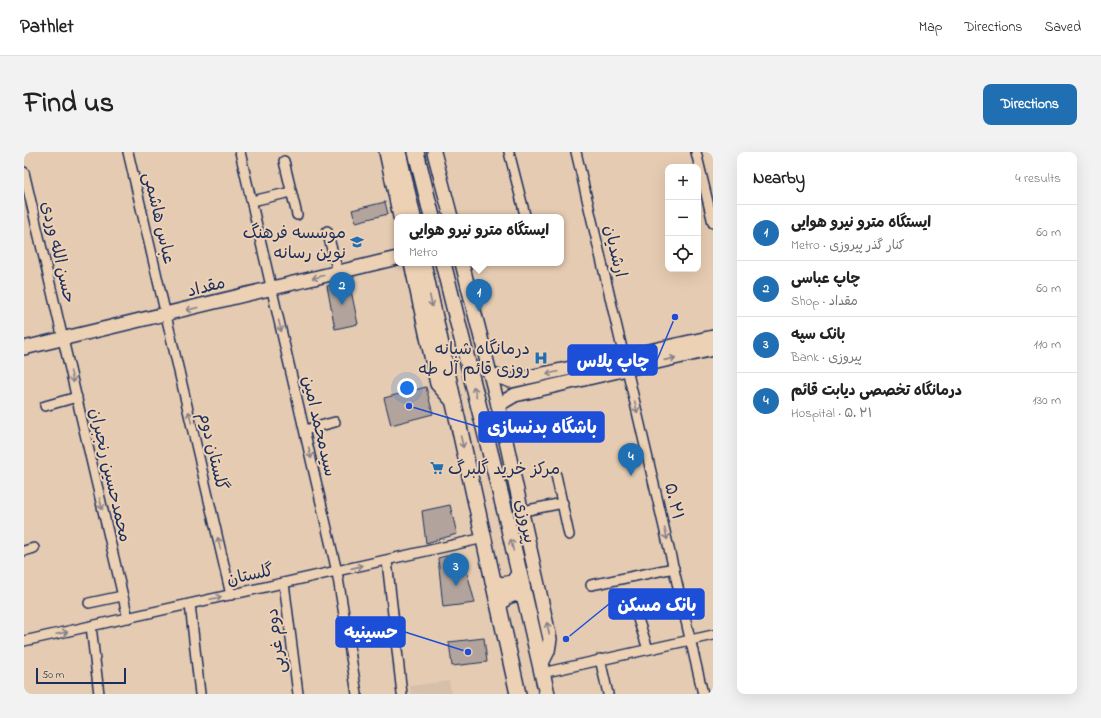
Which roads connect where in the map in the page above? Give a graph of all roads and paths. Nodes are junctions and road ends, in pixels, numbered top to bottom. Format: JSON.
{"nodes":[{"id":1,"x":128,"y":152,"type":"edge"},
{"id":2,"x":240,"y":152,"type":"edge"},
{"id":3,"x":386,"y":152,"type":"edge"},
{"id":4,"x":398,"y":152,"type":"edge"},
{"id":5,"x":416,"y":152,"type":"edge"},
{"id":6,"x":434,"y":152,"type":"edge"},
{"id":7,"x":509,"y":152,"type":"edge"},
{"id":8,"x":576,"y":152,"type":"edge"},
{"id":9,"x":696,"y":152,"type":"edge"},
{"id":10,"x":284,"y":162,"type":"dead end"},
{"id":11,"x":24,"y":172,"type":"edge"},
{"id":12,"x":291,"y":192,"type":"junction"},
{"id":13,"x":252,"y":201,"type":"junction"},
{"id":14,"x":399,"y":214,"type":"edge"},
{"id":15,"x":412,"y":214,"type":"edge"},
{"id":16,"x":431,"y":214,"type":"edge"},
{"id":17,"x":450,"y":214,"type":"edge"},
{"id":18,"x":525,"y":214,"type":"edge"},
{"id":19,"x":298,"y":215,"type":"dead end"},
{"id":20,"x":713,"y":223,"type":"edge"},
{"id":21,"x":327,"y":231,"type":"dead end"},
{"id":22,"x":394,"y":259,"type":"edge"},
{"id":23,"x":411,"y":266,"type":"edge"},
{"id":24,"x":424,"y":266,"type":"edge"},
{"id":25,"x":444,"y":266,"type":"edge"},
{"id":26,"x":463,"y":266,"type":"edge"},
{"id":27,"x":338,"y":272,"type":"junction"},
{"id":28,"x":271,"y":288,"type":"junction"},
{"id":29,"x":166,"y":315,"type":"junction"},
{"id":30,"x":713,"y":337,"type":"edge"},
{"id":31,"x":63,"y":339,"type":"junction"},
{"id":32,"x":24,"y":348,"type":"edge"},
{"id":33,"x":713,"y":349,"type":"edge"},
{"id":34,"x":625,"y":363,"type":"junction"},
{"id":35,"x":490,"y":374,"type":"junction"},
{"id":36,"x":511,"y":381,"type":"junction"},
{"id":37,"x":515,"y":396,"type":"junction"},
{"id":38,"x":77,"y":397,"type":"junction"},
{"id":39,"x":453,"y":402,"type":"junction"},
{"id":40,"x":45,"y":406,"type":"dead end"},
{"id":41,"x":498,"y":406,"type":"junction"},
{"id":42,"x":335,"y":422,"type":"dead end"},
{"id":43,"x":305,"y":430,"type":"junction"},
{"id":44,"x":556,"y":475,"type":"dead end"},
{"id":45,"x":563,"y":503,"type":"junction"},
{"id":46,"x":523,"y":511,"type":"junction"},
{"id":47,"x":569,"y":535,"type":"dead end"},
{"id":48,"x":484,"y":538,"type":"junction"},
{"id":49,"x":34,"y":548,"type":"dead end"},
{"id":50,"x":24,"y":551,"type":"edge"},
{"id":51,"x":387,"y":561,"type":"junction"},
{"id":52,"x":674,"y":568,"type":"junction"},
{"id":53,"x":337,"y":572,"type":"junction"},
{"id":54,"x":519,"y":574,"type":"junction"},
{"id":55,"x":493,"y":582,"type":"junction"},
{"id":56,"x":284,"y":583,"type":"junction"},
{"id":57,"x":591,"y":585,"type":"dead end"},
{"id":58,"x":231,"y":595,"type":"junction"},
{"id":59,"x":122,"y":596,"type":"junction"},
{"id":60,"x":524,"y":597,"type":"junction"},
{"id":61,"x":89,"y":603,"type":"dead end"},
{"id":62,"x":190,"y":604,"type":"junction"},
{"id":63,"x":498,"y":605,"type":"junction"},
{"id":64,"x":128,"y":618,"type":"junction"},
{"id":65,"x":638,"y":619,"type":"dead end"},
{"id":66,"x":91,"y":626,"type":"junction"},
{"id":67,"x":713,"y":635,"type":"edge"},
{"id":68,"x":691,"y":640,"type":"junction"},
{"id":69,"x":24,"y":641,"type":"edge"},
{"id":70,"x":648,"y":649,"type":"junction"},
{"id":71,"x":600,"y":659,"type":"junction"},
{"id":72,"x":541,"y":669,"type":"junction"},
{"id":73,"x":99,"y":694,"type":"edge"},
{"id":74,"x":200,"y":694,"type":"edge"},
{"id":75,"x":298,"y":694,"type":"edge"},
{"id":76,"x":357,"y":694,"type":"edge"},
{"id":77,"x":402,"y":694,"type":"edge"},
{"id":78,"x":518,"y":694,"type":"edge"},
{"id":79,"x":547,"y":694,"type":"edge"},
{"id":80,"x":608,"y":694,"type":"edge"},
{"id":81,"x":703,"y":694,"type":"edge"}],
"edges":[{"from":1,"to":29,"type":"street","name":"عباس هاشمی"},
{"from":2,"to":13,"type":"street","name":"سیدمحمد امین"},
{"from":3,"to":14,"type":"main road"},
{"from":4,"to":15,"type":"main road"},
{"from":5,"to":16,"type":"main road"},
{"from":6,"to":17,"type":"main road"},
{"from":7,"to":18,"type":"street"},
{"from":8,"to":34,"type":"street","name":"ارشدیان"},
{"from":9,"to":20,"type":"street"},
{"from":10,"to":12,"type":"street"},
{"from":11,"to":31,"type":"street","name":"حسن الله وردی"},
{"from":12,"to":13,"type":"street"},
{"from":12,"to":19,"type":"street"},
{"from":13,"to":28,"type":"street","name":"سیدمحمد امین"},
{"from":21,"to":27,"type":"street"},
{"from":22,"to":27,"type":"main road","name":"مقداد"},
{"from":23,"to":39,"type":"main road"},
{"from":24,"to":39,"type":"main road","one_way":true},
{"from":54,"to":25,"type":"main road","name":"پیروزی","one_way":true},
{"from":26,"to":35,"type":"main road"},
{"from":27,"to":28,"type":"main road","name":"مقداد","one_way":true},
{"from":28,"to":29,"type":"main road","name":"مقداد","one_way":true},
{"from":28,"to":43,"type":"street","name":"سیدمحمد امین","one_way":true},
{"from":29,"to":31,"type":"main road","name":"مقداد"},
{"from":58,"to":29,"type":"street","name":"گلستان دوم","one_way":true},
{"from":30,"to":34,"type":"main road"},
{"from":31,"to":32,"type":"main road","name":"مقداد"},
{"from":31,"to":38,"type":"street","name":"محمدحسین رنجبران","one_way":true},
{"from":34,"to":33,"type":"main road","one_way":true},
{"from":34,"to":36,"type":"main road","one_way":true},
{"from":34,"to":37,"type":"main road"},
{"from":34,"to":52,"type":"street","name":"۵. ۲۱","one_way":true},
{"from":35,"to":36,"type":"main road"},
{"from":35,"to":41,"type":"main road"},
{"from":36,"to":37,"type":"main road"},
{"from":37,"to":41,"type":"main road"},
{"from":38,"to":40,"type":"street"},
{"from":38,"to":59,"type":"street","name":"محمدحسین رنجبران","one_way":true},
{"from":39,"to":48,"type":"main road","one_way":true},
{"from":41,"to":46,"type":"main road"},
{"from":42,"to":43,"type":"street"},
{"from":43,"to":53,"type":"street","name":"سیدمحمد امین","one_way":true},
{"from":44,"to":45,"type":"street"},
{"from":45,"to":46,"type":"street"},
{"from":45,"to":47,"type":"street"},
{"from":72,"to":46,"type":"main road","one_way":true},
{"from":48,"to":51,"type":"street","name":"گلستان"},
{"from":48,"to":55,"type":"main road"},
{"from":49,"to":50,"type":"street"},
{"from":53,"to":51,"type":"street","name":"گلستان","one_way":true},
{"from":51,"to":77,"type":"street"},
{"from":52,"to":57,"type":"street"},
{"from":52,"to":68,"type":"street","name":"۵. ۲۱"},
{"from":53,"to":56,"type":"street","name":"گلستان"},
{"from":53,"to":76,"type":"street","name":"سیدمحمد امین"},
{"from":54,"to":55,"type":"main road"},
{"from":54,"to":60,"type":"main road","name":"پیروزی"},
{"from":55,"to":63,"type":"main road"},
{"from":56,"to":58,"type":"street","name":"گلستان"},
{"from":56,"to":75,"type":"street","name":"دوم غربی"},
{"from":62,"to":58,"type":"street","name":"گلستان","one_way":true},
{"from":59,"to":61,"type":"street"},
{"from":59,"to":64,"type":"street","name":"محمدحسین رنجبران"},
{"from":60,"to":63,"type":"main road"},
{"from":60,"to":72,"type":"main road","name":"پیروزی"},
{"from":62,"to":64,"type":"street","name":"گلستان"},
{"from":62,"to":74,"type":"street"},
{"from":63,"to":78,"type":"main road"},
{"from":64,"to":66,"type":"street","name":"گلستان"},
{"from":65,"to":70,"type":"street"},
{"from":69,"to":66,"type":"street","name":"گلستان","one_way":true},
{"from":66,"to":73,"type":"street"},
{"from":67,"to":68,"type":"street"},
{"from":68,"to":70,"type":"street"},
{"from":68,"to":81,"type":"street","name":"۵. ۲۱"},
{"from":70,"to":71,"type":"street"},
{"from":71,"to":72,"type":"street"},
{"from":71,"to":80,"type":"street"},
{"from":72,"to":79,"type":"main road","name":"پیروزی"}]}
